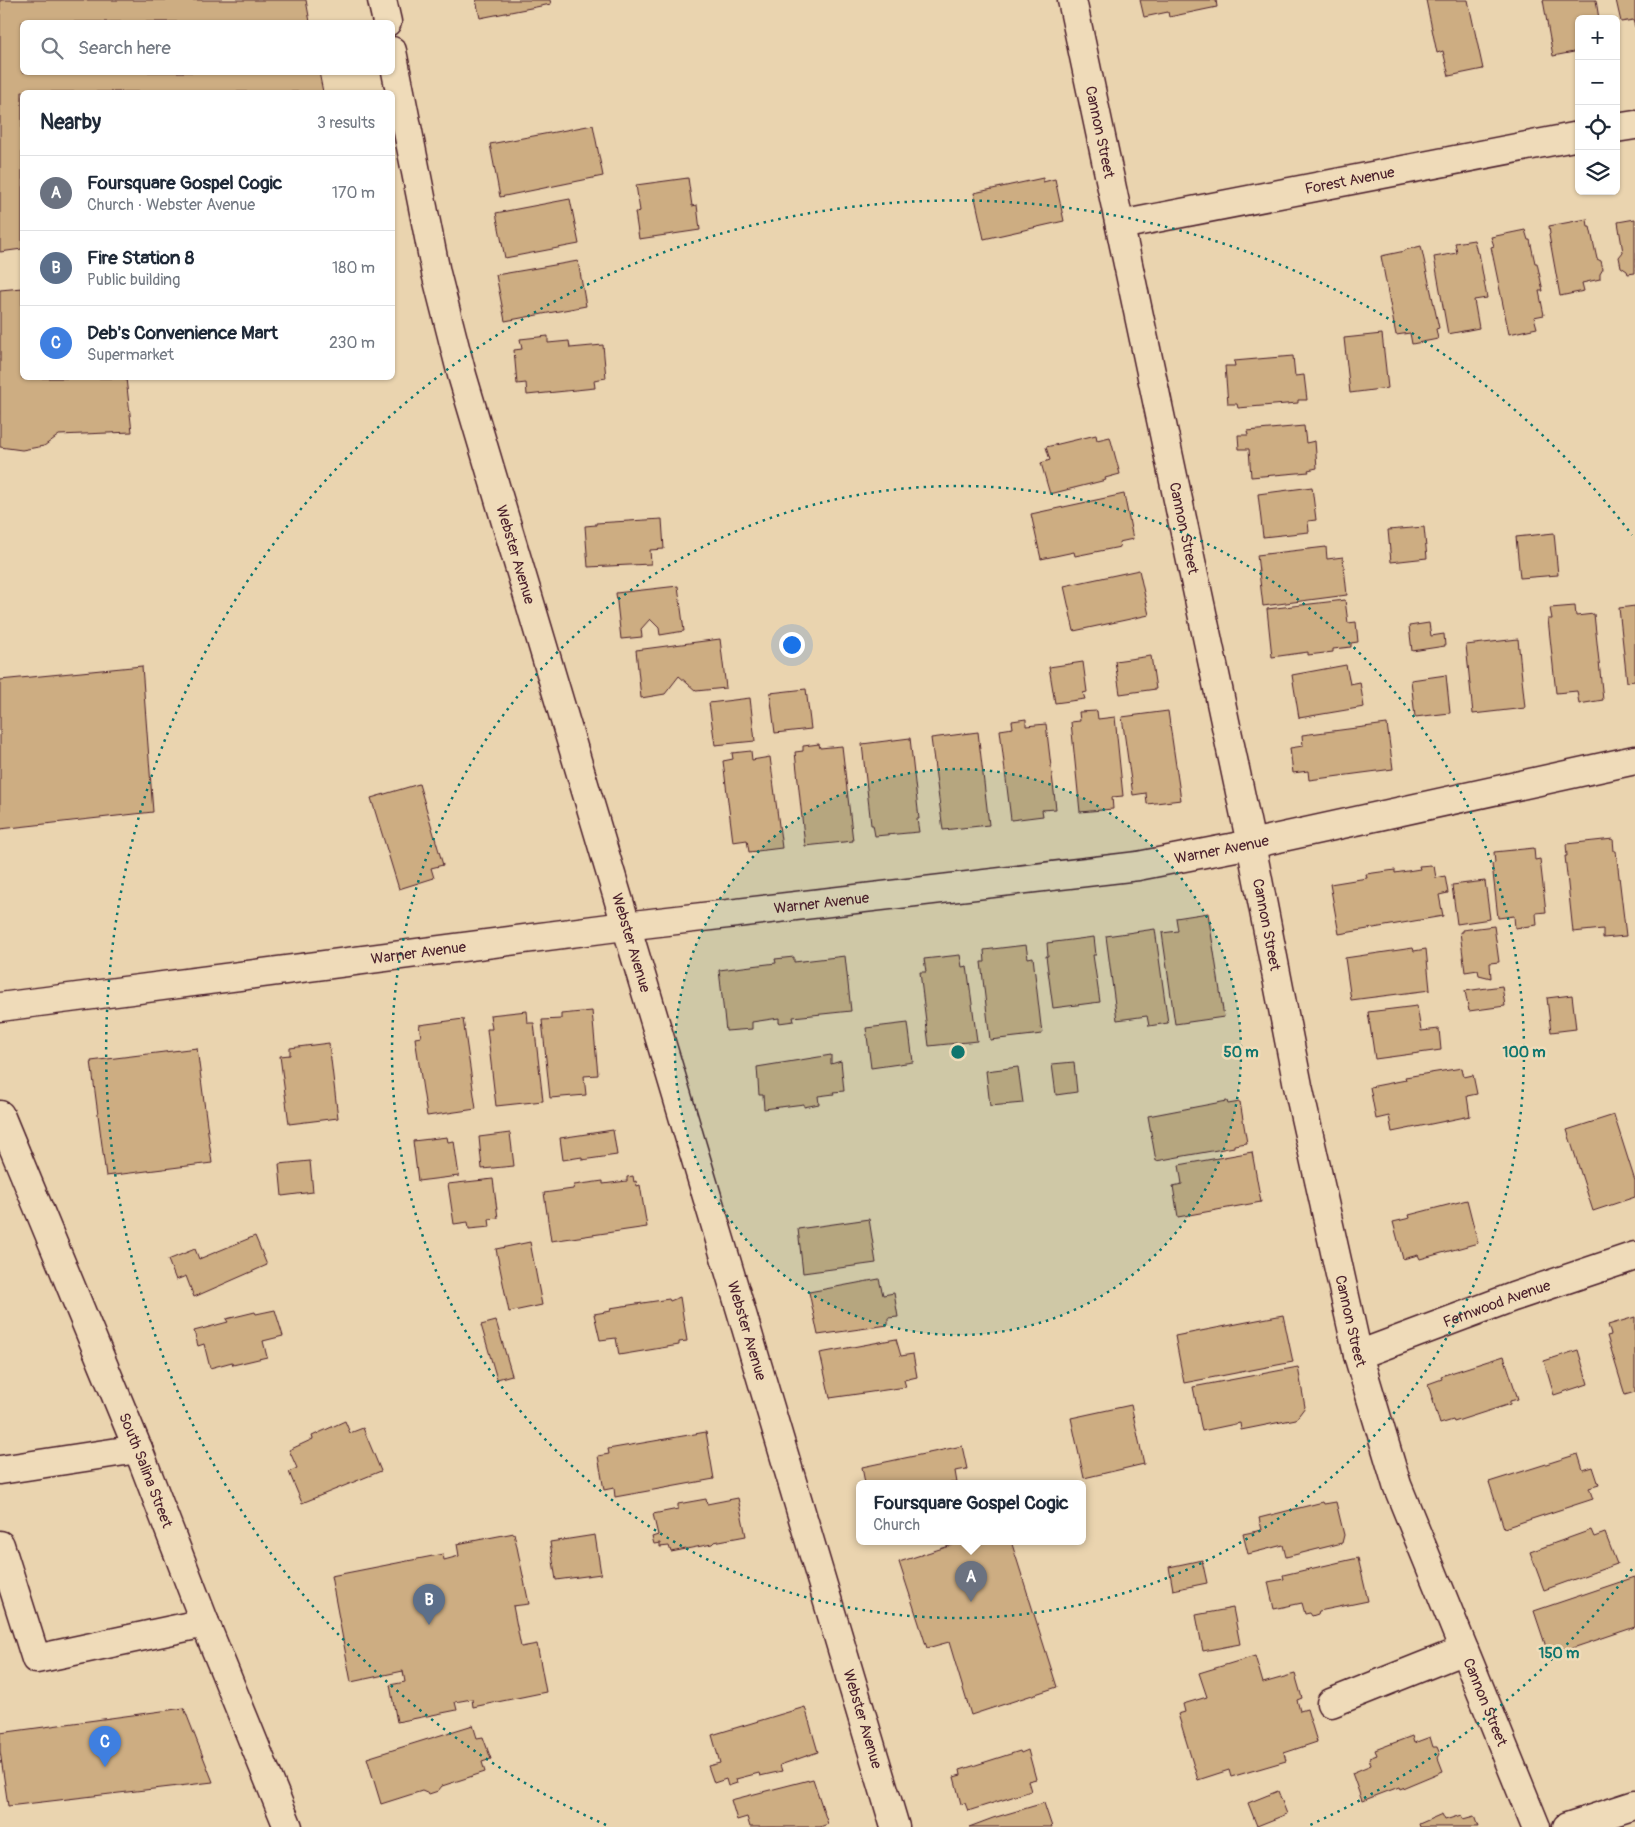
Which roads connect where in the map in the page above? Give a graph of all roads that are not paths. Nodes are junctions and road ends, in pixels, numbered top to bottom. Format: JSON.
{"nodes":[{"id":1,"x":382,"y":0,"type":"edge"},
{"id":2,"x":1072,"y":0,"type":"edge"},
{"id":3,"x":387,"y":20,"type":"edge"},
{"id":4,"x":395,"y":66,"type":"edge"},
{"id":5,"x":1635,"y":125,"type":"edge"},
{"id":6,"x":1620,"y":127,"type":"edge"},
{"id":7,"x":1575,"y":137,"type":"edge"},
{"id":8,"x":1120,"y":226,"type":"junction"},
{"id":9,"x":1635,"y":760,"type":"edge"},
{"id":10,"x":1251,"y":844,"type":"junction"},
{"id":11,"x":625,"y":926,"type":"junction"},
{"id":12,"x":0,"y":1007,"type":"edge"},
{"id":13,"x":0,"y":1115,"type":"edge"},
{"id":14,"x":1635,"y":1256,"type":"edge"},
{"id":15,"x":1358,"y":1355,"type":"junction"},
{"id":16,"x":138,"y":1449,"type":"junction"},
{"id":17,"x":0,"y":1470,"type":"edge"},
{"id":18,"x":0,"y":1545,"type":"edge"},
{"id":19,"x":205,"y":1623,"type":"junction"},
{"id":20,"x":1464,"y":1650,"type":"junction"},
{"id":21,"x":1331,"y":1703,"type":"dead end"},
{"id":22,"x":1635,"y":1805,"type":"edge"},
{"id":23,"x":288,"y":1827,"type":"edge"},
{"id":24,"x":895,"y":1827,"type":"edge"},
{"id":25,"x":1536,"y":1827,"type":"edge"},
{"id":26,"x":1566,"y":1827,"type":"edge"}],
"edges":[{"from":1,"to":3,"type":"street"},
{"from":2,"to":8,"type":"street","name":"Cannon Street"},
{"from":4,"to":11,"type":"street","name":"Webster Avenue"},
{"from":5,"to":6,"type":"street"},
{"from":7,"to":8,"type":"street","name":"Forest Avenue"},
{"from":8,"to":10,"type":"street","name":"Cannon Street"},
{"from":9,"to":10,"type":"street","name":"Warner Avenue"},
{"from":10,"to":11,"type":"street","name":"Warner Avenue"},
{"from":10,"to":15,"type":"street","name":"Cannon Street"},
{"from":11,"to":12,"type":"street","name":"Warner Avenue"},
{"from":11,"to":24,"type":"street","name":"Webster Avenue"},
{"from":13,"to":16,"type":"street","name":"South Salina Street"},
{"from":14,"to":15,"type":"street","name":"Fernwood Avenue"},
{"from":15,"to":20,"type":"street","name":"Cannon Street"},
{"from":16,"to":17,"type":"street"},
{"from":16,"to":19,"type":"street","name":"South Salina Street"},
{"from":18,"to":19,"type":"street"},
{"from":19,"to":23,"type":"street","name":"South Salina Street"},
{"from":20,"to":21,"type":"street"},
{"from":20,"to":25,"type":"street","name":"Cannon Street"},
{"from":22,"to":26,"type":"street"}]}
